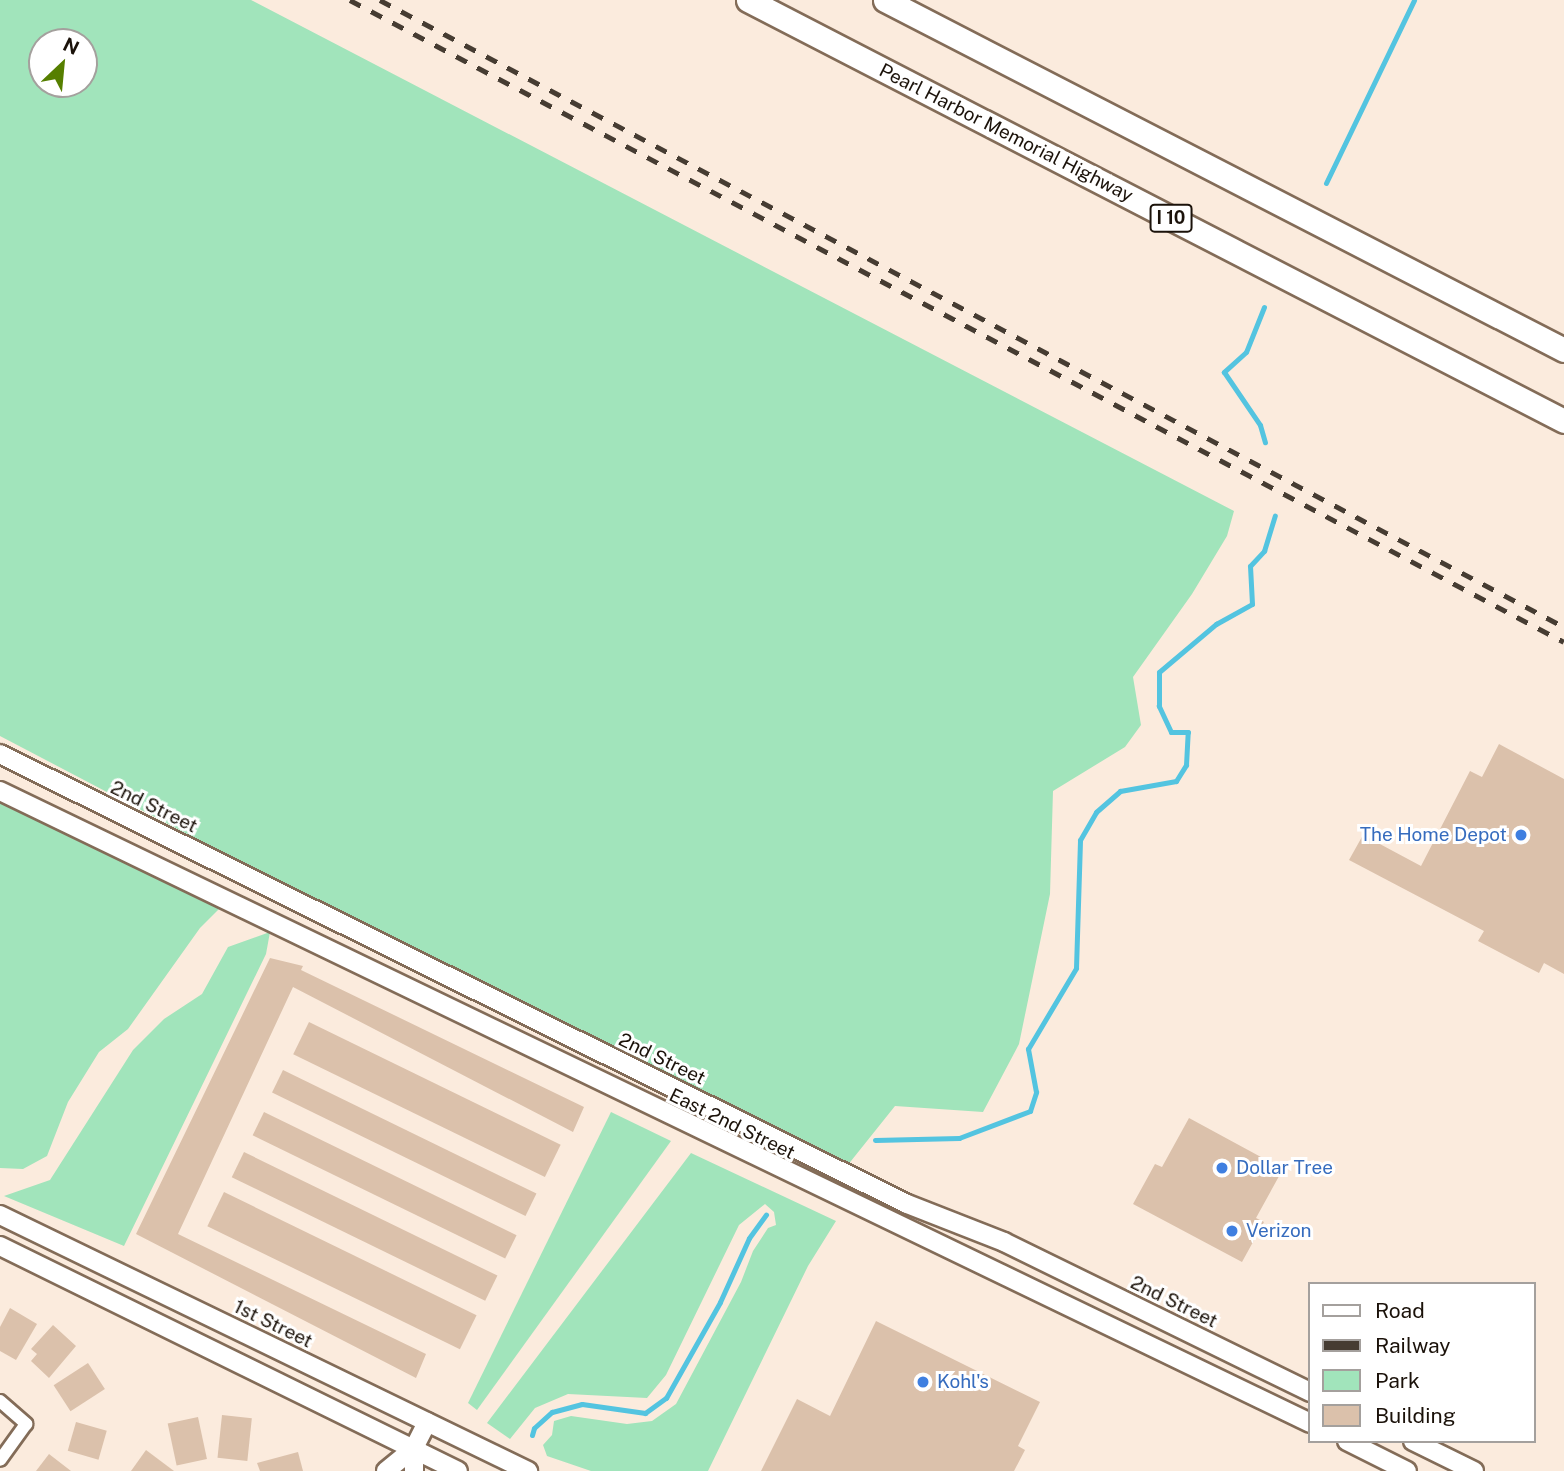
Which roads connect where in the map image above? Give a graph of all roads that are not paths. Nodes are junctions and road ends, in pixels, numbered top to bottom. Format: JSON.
{"nodes":[{"id":1,"x":742,"y":0,"type":"edge"},
{"id":2,"x":748,"y":0,"type":"edge"},
{"id":3,"x":885,"y":0,"type":"edge"},
{"id":4,"x":777,"y":16,"type":"junction"},
{"id":5,"x":1564,"y":350,"type":"edge"},
{"id":6,"x":1564,"y":421,"type":"edge"},
{"id":7,"x":0,"y":754,"type":"edge"},
{"id":8,"x":0,"y":790,"type":"edge"},
{"id":9,"x":0,"y":1216,"type":"edge"},
{"id":10,"x":0,"y":1246,"type":"edge"},
{"id":11,"x":1308,"y":1391,"type":"edge"},
{"id":12,"x":0,"y":1401,"type":"edge"},
{"id":13,"x":427,"y":1422,"type":"junction"},
{"id":14,"x":1308,"y":1422,"type":"edge"},
{"id":15,"x":1351,"y":1443,"type":"edge"},
{"id":16,"x":1417,"y":1443,"type":"edge"},
{"id":17,"x":414,"y":1448,"type":"junction"},
{"id":18,"x":0,"y":1460,"type":"edge"},
{"id":19,"x":386,"y":1471,"type":"edge"},
{"id":20,"x":414,"y":1471,"type":"edge"},
{"id":21,"x":458,"y":1471,"type":"edge"},
{"id":22,"x":528,"y":1471,"type":"edge"},
{"id":23,"x":1407,"y":1471,"type":"edge"},
{"id":24,"x":1474,"y":1471,"type":"edge"}],
"edges":[{"from":1,"to":4,"type":"highway"},
{"from":2,"to":4,"type":"highway","name":"Pearl Harbor Memorial Highway","number":"I 10"},
{"from":3,"to":5,"type":"highway"},
{"from":4,"to":6,"type":"highway","name":"Pearl Harbor Memorial Highway","number":"I 10"},
{"from":7,"to":11,"type":"street","name":"2nd Street"},
{"from":8,"to":14,"type":"street","name":"East 2nd Street"},
{"from":9,"to":13,"type":"street","name":"1st Street"},
{"from":10,"to":17,"type":"street"},
{"from":12,"to":18,"type":"street"},
{"from":13,"to":17,"type":"street"},
{"from":13,"to":22,"type":"street","name":"1st Street"},
{"from":15,"to":23,"type":"street"},
{"from":16,"to":24,"type":"street"},
{"from":17,"to":19,"type":"street"},
{"from":17,"to":20,"type":"street"},
{"from":17,"to":21,"type":"street"}]}
